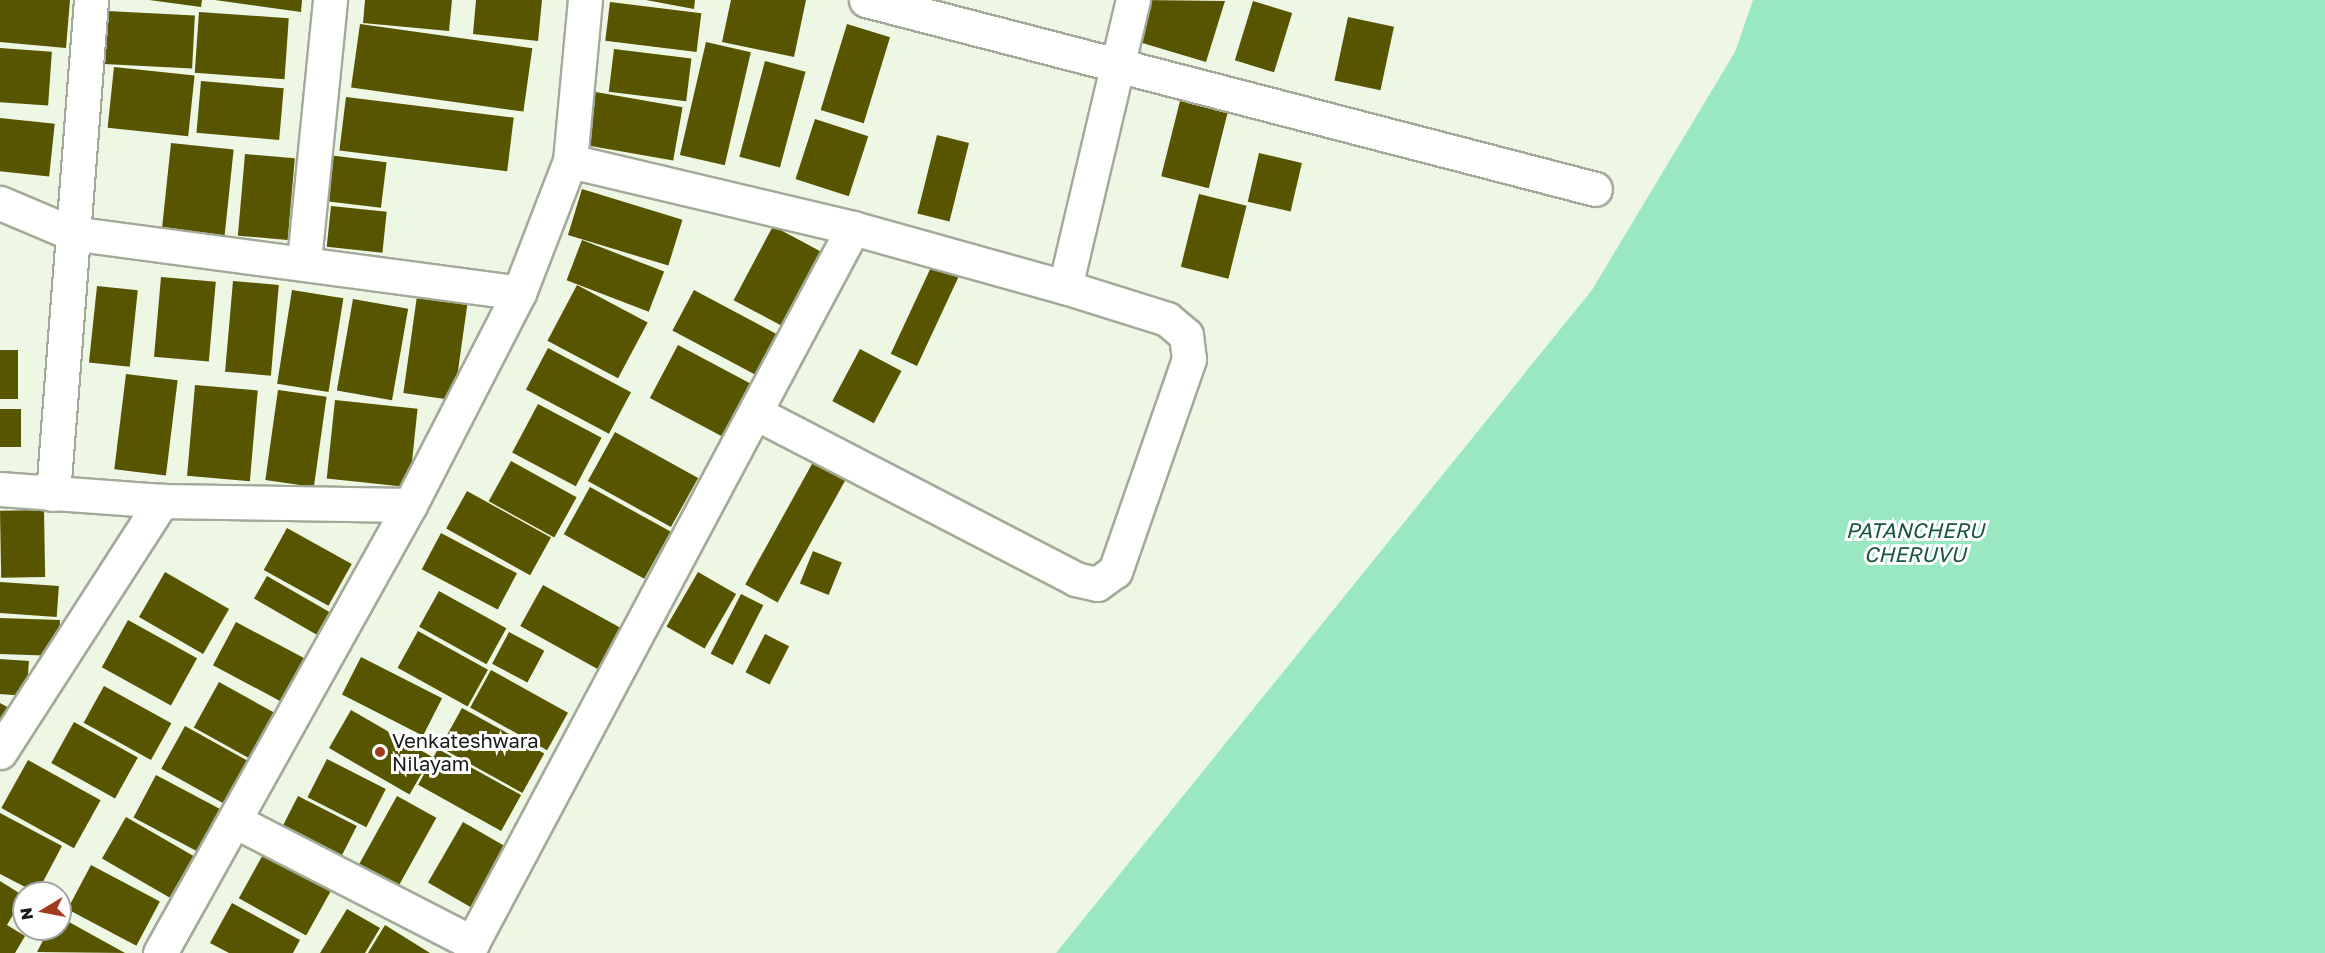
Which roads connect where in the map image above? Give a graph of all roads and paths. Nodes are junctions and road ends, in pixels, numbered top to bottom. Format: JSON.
{"nodes":[{"id":1,"x":91,"y":0,"type":"edge"},
{"id":2,"x":330,"y":0,"type":"edge"},
{"id":3,"x":585,"y":0,"type":"edge"},
{"id":4,"x":866,"y":0,"type":"edge"},
{"id":5,"x":1133,"y":0,"type":"edge"},
{"id":6,"x":1116,"y":66,"type":"junction"},
{"id":7,"x":570,"y":161,"type":"junction"},
{"id":8,"x":1595,"y":189,"type":"dead end"},
{"id":9,"x":0,"y":203,"type":"edge"},
{"id":10,"x":853,"y":228,"type":"junction"},
{"id":11,"x":71,"y":233,"type":"junction"},
{"id":12,"x":304,"y":261,"type":"junction"},
{"id":13,"x":1065,"y":287,"type":"junction"},
{"id":14,"x":519,"y":293,"type":"junction"},
{"id":15,"x":758,"y":414,"type":"junction"},
{"id":16,"x":0,"y":489,"type":"edge"},
{"id":17,"x":53,"y":494,"type":"junction"},
{"id":18,"x":162,"y":501,"type":"junction"},
{"id":19,"x":410,"y":505,"type":"junction"},
{"id":20,"x":0,"y":752,"type":"edge"},
{"id":21,"x":235,"y":821,"type":"junction"},
{"id":22,"x":160,"y":953,"type":"edge"}],
"edges":[{"from":1,"to":11,"type":"street"},
{"from":2,"to":12,"type":"street"},
{"from":3,"to":7,"type":"street"},
{"from":4,"to":6,"type":"street"},
{"from":5,"to":6,"type":"street"},
{"from":6,"to":8,"type":"street"},
{"from":6,"to":13,"type":"street"},
{"from":7,"to":10,"type":"street"},
{"from":7,"to":14,"type":"street"},
{"from":9,"to":11,"type":"street"},
{"from":10,"to":13,"type":"street"},
{"from":10,"to":15,"type":"street"},
{"from":11,"to":12,"type":"street"},
{"from":11,"to":17,"type":"street"},
{"from":12,"to":14,"type":"street"},
{"from":13,"to":15,"type":"street"},
{"from":14,"to":19,"type":"street"},
{"from":15,"to":21,"type":"street"},
{"from":16,"to":17,"type":"street"},
{"from":17,"to":18,"type":"street"},
{"from":18,"to":19,"type":"street"},
{"from":18,"to":20,"type":"street"},
{"from":19,"to":21,"type":"street"},
{"from":21,"to":22,"type":"street"}]}
